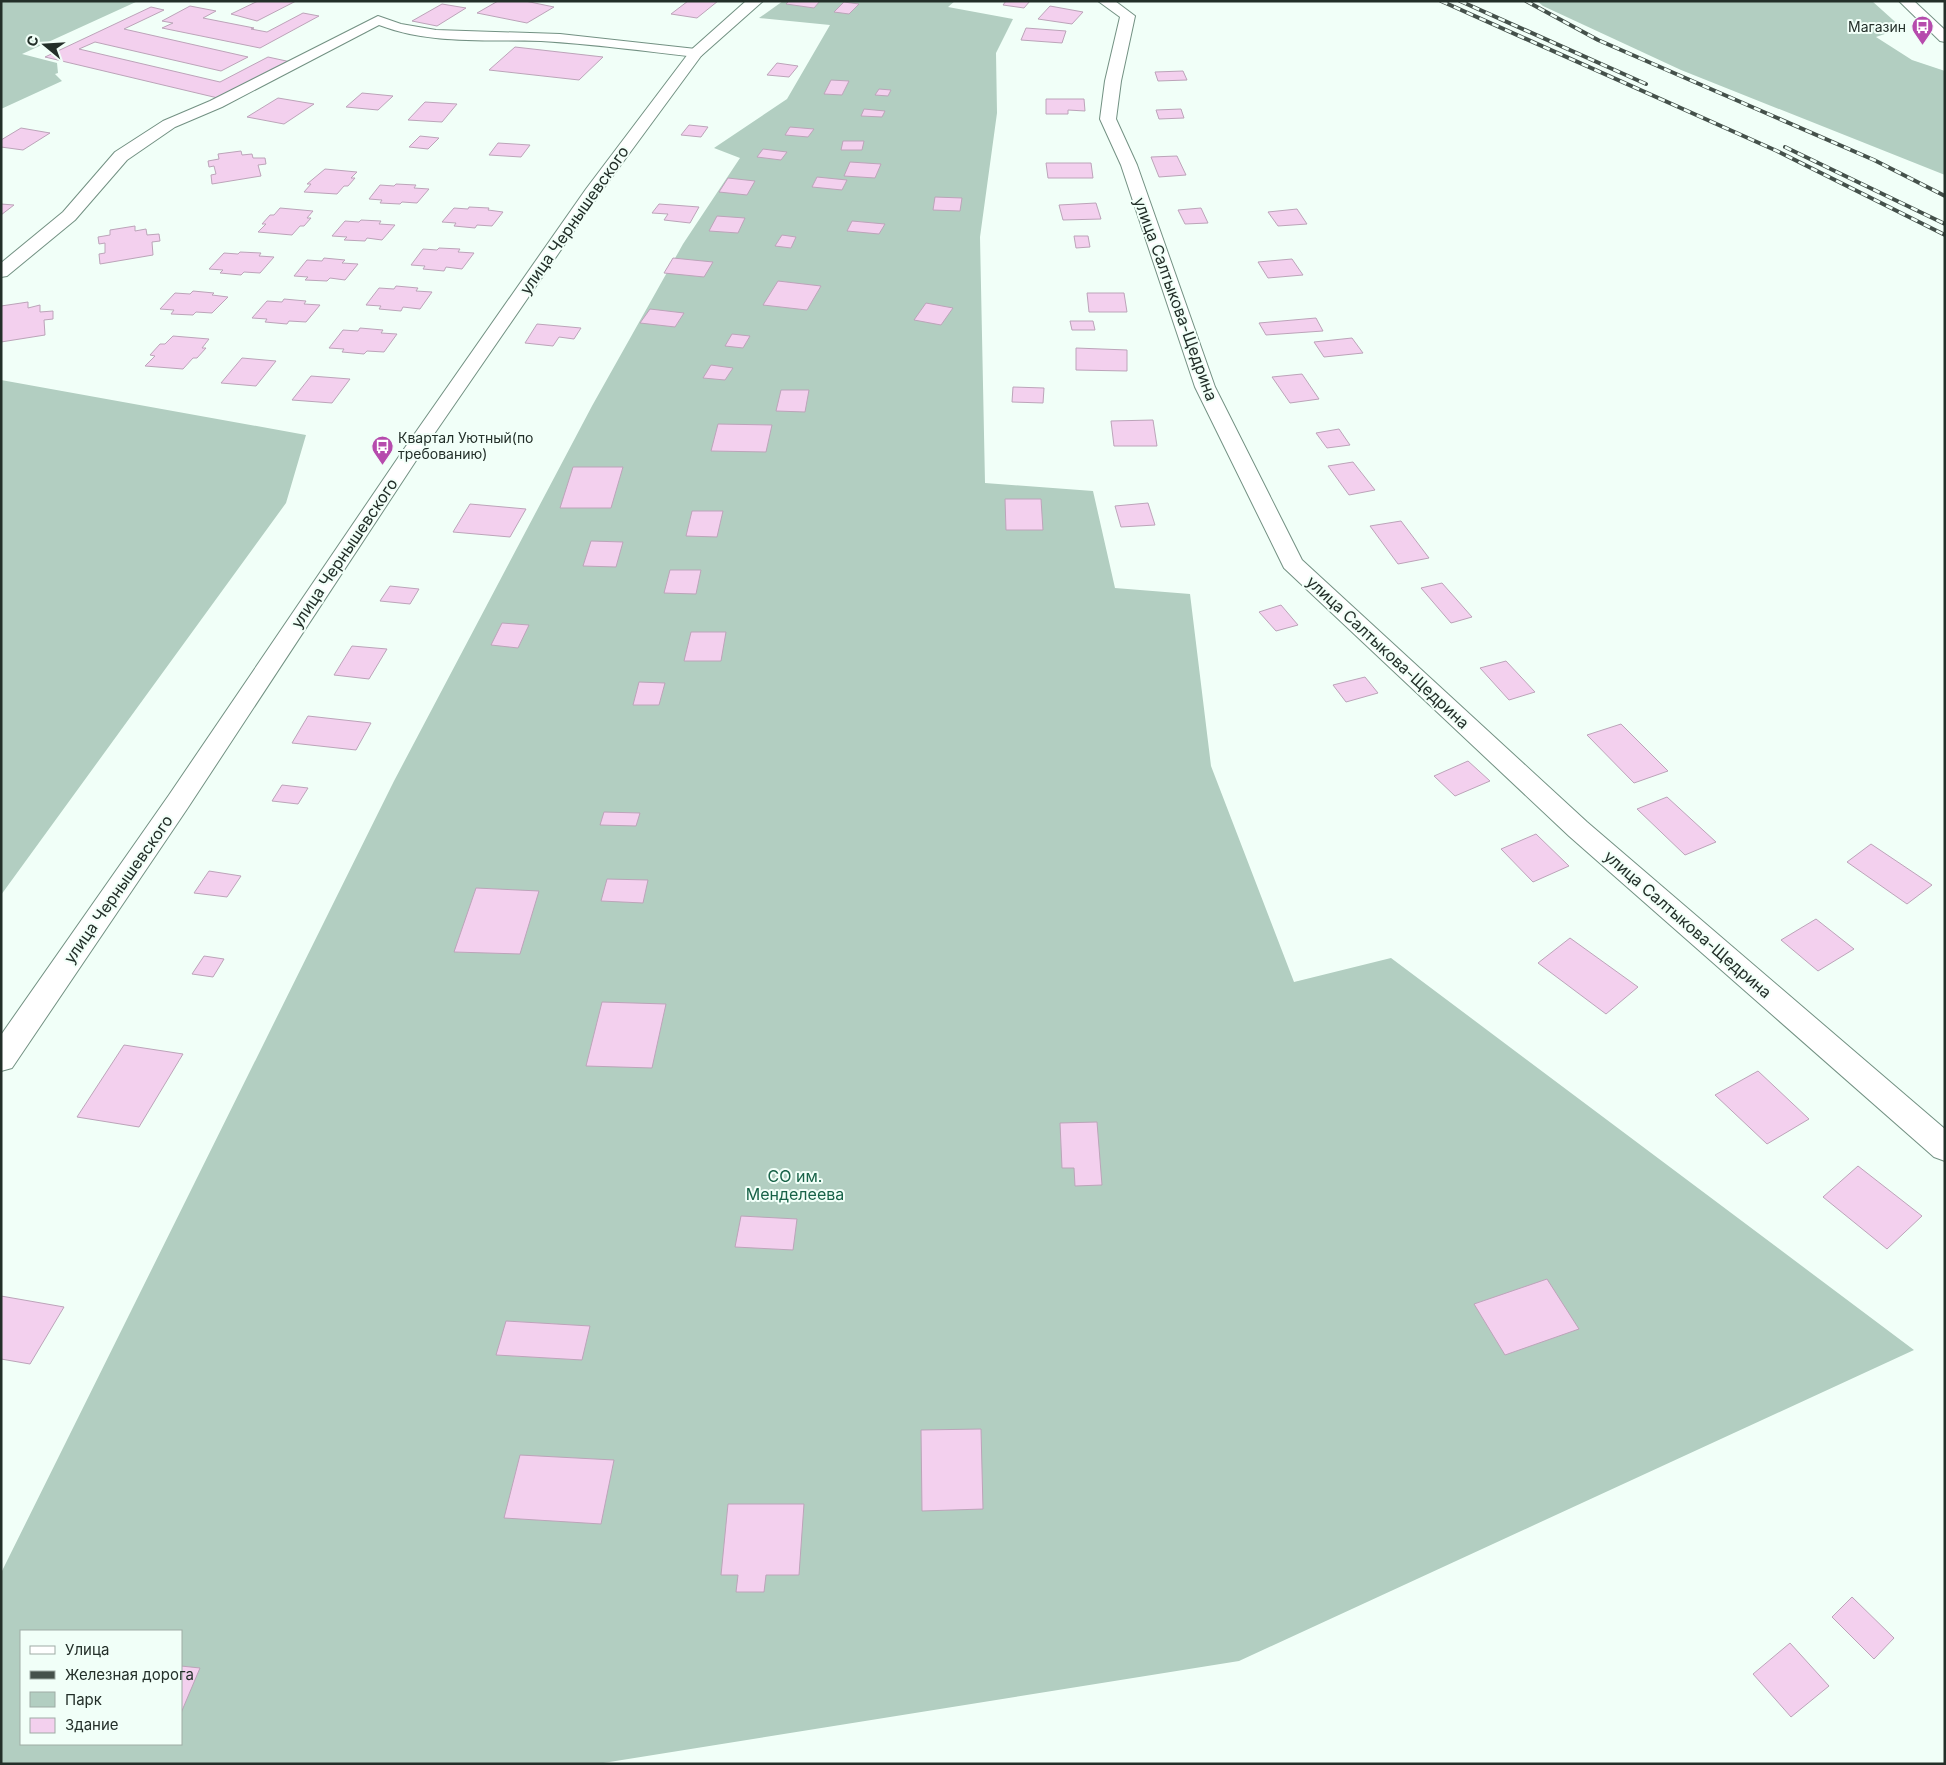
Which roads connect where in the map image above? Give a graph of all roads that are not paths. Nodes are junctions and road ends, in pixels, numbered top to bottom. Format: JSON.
{"nodes":[{"id":1,"x":756,"y":1,"type":"edge"},
{"id":2,"x":1106,"y":1,"type":"edge"},
{"id":3,"x":1906,"y":1,"type":"edge"},
{"id":4,"x":1945,"y":38,"type":"edge"},
{"id":5,"x":696,"y":53,"type":"junction"},
{"id":6,"x":1,"y":272,"type":"edge"},
{"id":7,"x":1,"y":1059,"type":"edge"},
{"id":8,"x":1945,"y":1148,"type":"edge"}],
"edges":[{"from":1,"to":5,"type":"street","name":"улица Чернышевского"},
{"from":2,"to":8,"type":"street","name":"улица Салтыкова-Щедрина"},
{"from":3,"to":4,"type":"street"},
{"from":5,"to":6,"type":"street"},
{"from":5,"to":7,"type":"street","name":"улица Чернышевского"}]}
